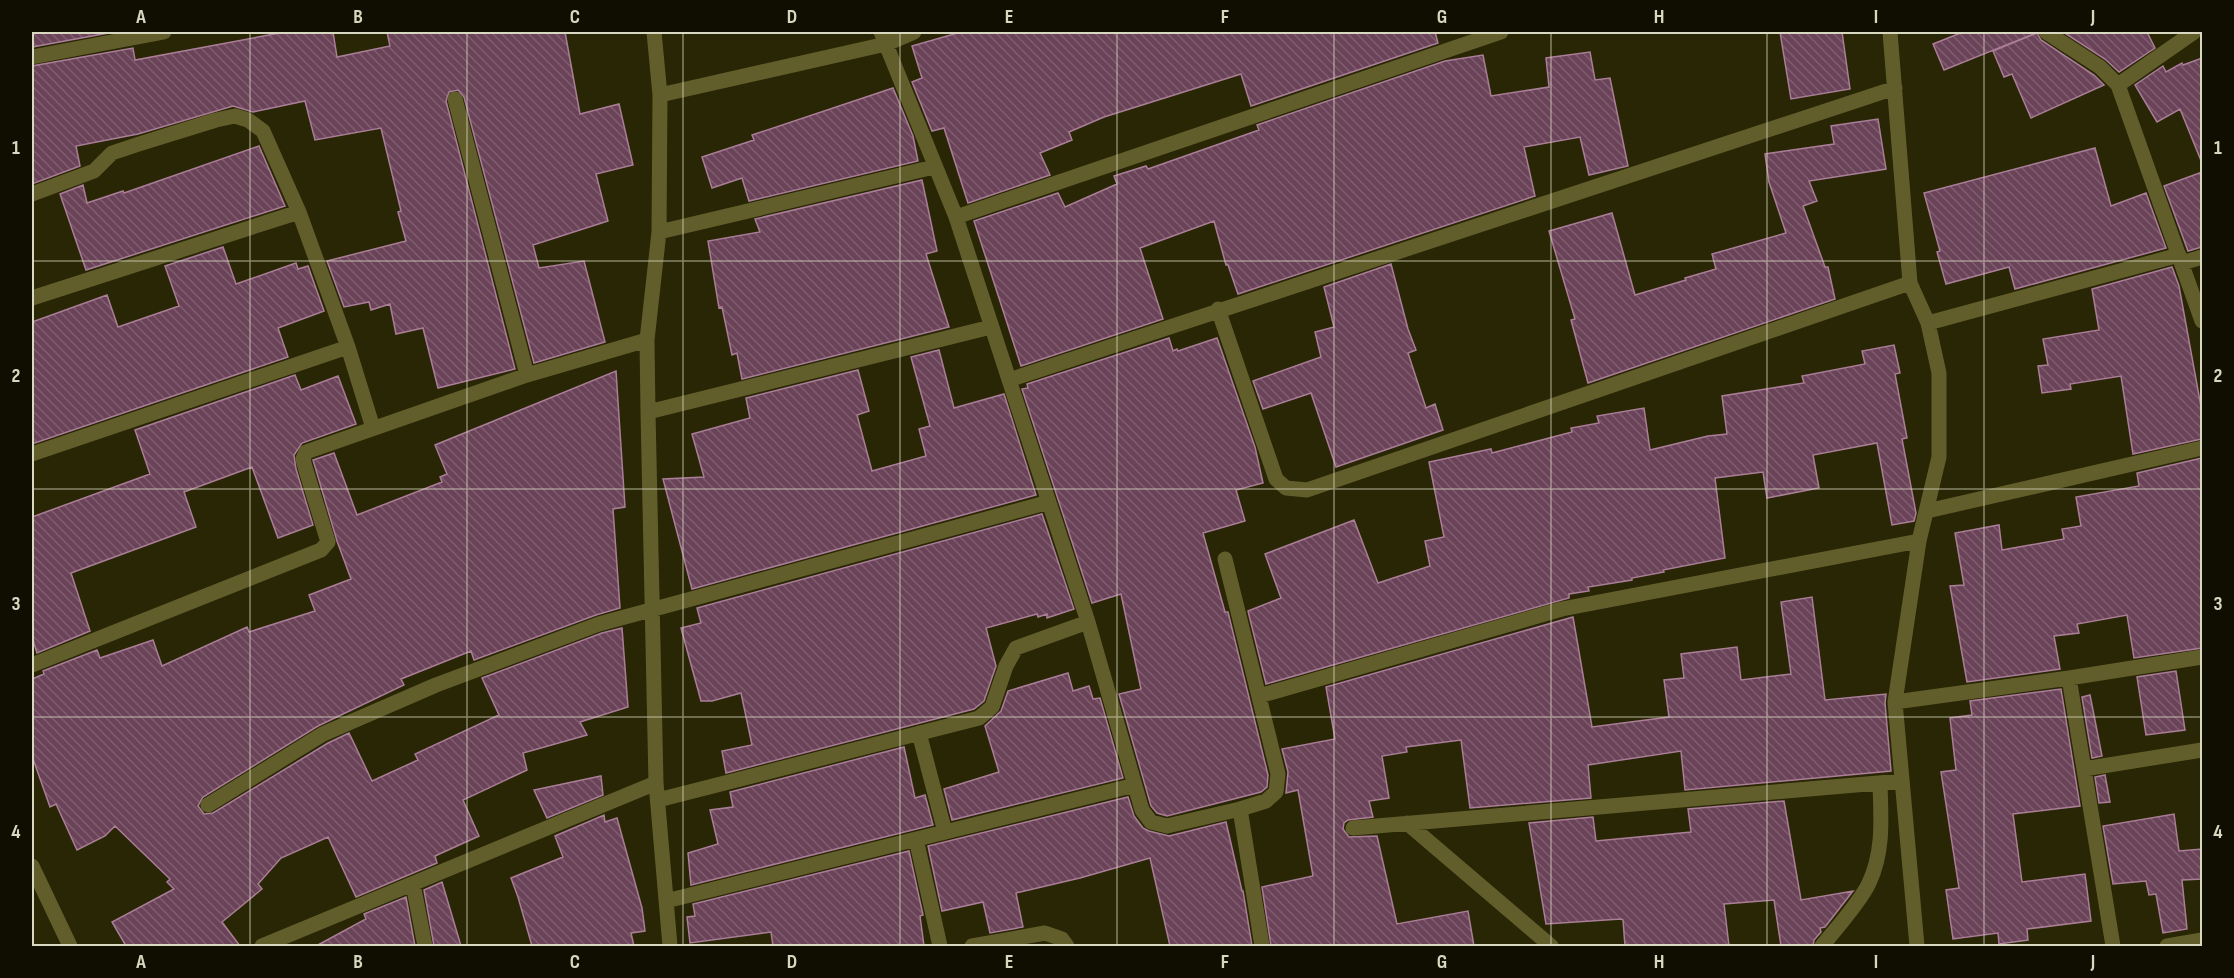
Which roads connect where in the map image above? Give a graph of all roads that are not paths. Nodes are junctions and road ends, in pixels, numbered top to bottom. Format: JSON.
{"nodes":[{"id":1,"x":164,"y":32,"type":"edge"},
{"id":2,"x":654,"y":32,"type":"edge"},
{"id":3,"x":914,"y":32,"type":"edge"},
{"id":4,"x":1501,"y":32,"type":"edge"},
{"id":5,"x":1890,"y":32,"type":"edge"},
{"id":6,"x":2046,"y":32,"type":"edge"},
{"id":7,"x":2194,"y":32,"type":"edge"},
{"id":8,"x":883,"y":38,"type":"edge"},
{"id":9,"x":32,"y":57,"type":"edge"},
{"id":10,"x":2118,"y":86,"type":"junction"},
{"id":11,"x":1895,"y":88,"type":"junction"},
{"id":12,"x":660,"y":95,"type":"junction"},
{"id":13,"x":455,"y":99,"type":"dead end"},
{"id":14,"x":933,"y":167,"type":"junction"},
{"id":15,"x":32,"y":194,"type":"edge"},
{"id":16,"x":299,"y":212,"type":"junction"},
{"id":17,"x":956,"y":217,"type":"junction"},
{"id":18,"x":659,"y":232,"type":"junction"},
{"id":19,"x":2202,"y":257,"type":"edge"},
{"id":20,"x":2180,"y":259,"type":"junction"},
{"id":21,"x":1910,"y":283,"type":"junction"},
{"id":22,"x":32,"y":298,"type":"edge"},
{"id":23,"x":1218,"y":309,"type":"junction"},
{"id":24,"x":2202,"y":321,"type":"edge"},
{"id":25,"x":1928,"y":323,"type":"junction"},
{"id":26,"x":991,"y":327,"type":"junction"},
{"id":27,"x":647,"y":340,"type":"junction"},
{"id":28,"x":348,"y":347,"type":"junction"},
{"id":29,"x":527,"y":375,"type":"junction"},
{"id":30,"x":1009,"y":380,"type":"junction"},
{"id":31,"x":648,"y":412,"type":"junction"},
{"id":32,"x":373,"y":428,"type":"junction"},
{"id":33,"x":2202,"y":448,"type":"edge"},
{"id":34,"x":32,"y":454,"type":"edge"},
{"id":35,"x":1049,"y":502,"type":"junction"},
{"id":36,"x":1927,"y":511,"type":"junction"},
{"id":37,"x":1919,"y":541,"type":"junction"},
{"id":38,"x":1225,"y":559,"type":"dead end"},
{"id":39,"x":652,"y":611,"type":"junction"},
{"id":40,"x":1088,"y":622,"type":"junction"},
{"id":41,"x":2202,"y":657,"type":"edge"},
{"id":42,"x":32,"y":665,"type":"edge"},
{"id":43,"x":2069,"y":678,"type":"junction"},
{"id":44,"x":1259,"y":696,"type":"junction"},
{"id":45,"x":1895,"y":702,"type":"junction"},
{"id":46,"x":919,"y":733,"type":"junction"},
{"id":47,"x":2202,"y":750,"type":"edge"},
{"id":48,"x":2084,"y":769,"type":"junction"},
{"id":49,"x":1902,"y":782,"type":"junction"},
{"id":50,"x":656,"y":783,"type":"junction"},
{"id":51,"x":1880,"y":784,"type":"junction"},
{"id":52,"x":1135,"y":785,"type":"junction"},
{"id":53,"x":658,"y":800,"type":"junction"},
{"id":54,"x":208,"y":805,"type":"dead end"},
{"id":55,"x":1240,"y":808,"type":"junction"},
{"id":56,"x":1407,"y":823,"type":"junction"},
{"id":57,"x":1353,"y":828,"type":"dead end"},
{"id":58,"x":945,"y":832,"type":"junction"},
{"id":59,"x":916,"y":839,"type":"junction"},
{"id":60,"x":32,"y":866,"type":"edge"},
{"id":61,"x":413,"y":884,"type":"junction"},
{"id":62,"x":666,"y":901,"type":"junction"},
{"id":63,"x":2202,"y":939,"type":"edge"},
{"id":64,"x":70,"y":946,"type":"edge"},
{"id":65,"x":262,"y":946,"type":"edge"},
{"id":66,"x":425,"y":946,"type":"edge"},
{"id":67,"x":670,"y":946,"type":"edge"},
{"id":68,"x":940,"y":946,"type":"edge"},
{"id":69,"x":972,"y":946,"type":"edge"},
{"id":70,"x":1067,"y":946,"type":"edge"},
{"id":71,"x":1262,"y":946,"type":"edge"},
{"id":72,"x":1551,"y":946,"type":"edge"},
{"id":73,"x":1822,"y":946,"type":"edge"},
{"id":74,"x":1917,"y":946,"type":"edge"},
{"id":75,"x":2113,"y":946,"type":"edge"},
{"id":76,"x":2167,"y":946,"type":"edge"}],
"edges":[{"from":1,"to":9,"type":"street"},
{"from":2,"to":12,"type":"street"},
{"from":3,"to":8,"type":"street"},
{"from":4,"to":17,"type":"street"},
{"from":5,"to":11,"type":"street"},
{"from":6,"to":10,"type":"street"},
{"from":7,"to":10,"type":"street"},
{"from":8,"to":12,"type":"street"},
{"from":8,"to":14,"type":"street"},
{"from":10,"to":20,"type":"street"},
{"from":11,"to":21,"type":"street"},
{"from":11,"to":23,"type":"street"},
{"from":12,"to":18,"type":"street"},
{"from":13,"to":29,"type":"street"},
{"from":14,"to":17,"type":"street"},
{"from":14,"to":18,"type":"street"},
{"from":15,"to":16,"type":"street"},
{"from":16,"to":22,"type":"street"},
{"from":16,"to":28,"type":"street"},
{"from":17,"to":26,"type":"street"},
{"from":18,"to":27,"type":"street"},
{"from":19,"to":20,"type":"street"},
{"from":20,"to":24,"type":"street"},
{"from":20,"to":25,"type":"street"},
{"from":21,"to":23,"type":"street"},
{"from":21,"to":25,"type":"street"},
{"from":23,"to":30,"type":"street"},
{"from":25,"to":36,"type":"street"},
{"from":26,"to":30,"type":"street"},
{"from":26,"to":31,"type":"street"},
{"from":27,"to":29,"type":"street"},
{"from":27,"to":31,"type":"street"},
{"from":28,"to":32,"type":"street"},
{"from":28,"to":34,"type":"street"},
{"from":29,"to":32,"type":"street"},
{"from":30,"to":35,"type":"street"},
{"from":31,"to":39,"type":"street"},
{"from":32,"to":42,"type":"street"},
{"from":33,"to":36,"type":"street"},
{"from":35,"to":39,"type":"street"},
{"from":35,"to":40,"type":"street"},
{"from":36,"to":37,"type":"street"},
{"from":37,"to":44,"type":"street"},
{"from":37,"to":45,"type":"street"},
{"from":38,"to":44,"type":"street"},
{"from":39,"to":50,"type":"street"},
{"from":39,"to":54,"type":"street"},
{"from":40,"to":46,"type":"street"},
{"from":40,"to":52,"type":"street"},
{"from":41,"to":43,"type":"street"},
{"from":43,"to":45,"type":"street"},
{"from":43,"to":48,"type":"street"},
{"from":44,"to":55,"type":"street"},
{"from":45,"to":49,"type":"street"},
{"from":46,"to":53,"type":"street"},
{"from":46,"to":58,"type":"street"},
{"from":47,"to":48,"type":"street"},
{"from":48,"to":75,"type":"street"},
{"from":49,"to":51,"type":"street"},
{"from":49,"to":74,"type":"street"},
{"from":50,"to":53,"type":"street"},
{"from":50,"to":61,"type":"street"},
{"from":51,"to":56,"type":"street"},
{"from":51,"to":73,"type":"street"},
{"from":52,"to":55,"type":"street"},
{"from":52,"to":58,"type":"street"},
{"from":53,"to":62,"type":"street"},
{"from":55,"to":71,"type":"street"},
{"from":56,"to":57,"type":"street"},
{"from":56,"to":72,"type":"street"},
{"from":58,"to":59,"type":"street"},
{"from":59,"to":62,"type":"street"},
{"from":59,"to":68,"type":"street"},
{"from":60,"to":64,"type":"street"},
{"from":61,"to":65,"type":"street"},
{"from":61,"to":66,"type":"street"},
{"from":62,"to":67,"type":"street"},
{"from":63,"to":76,"type":"street"},
{"from":69,"to":70,"type":"street"}]}
